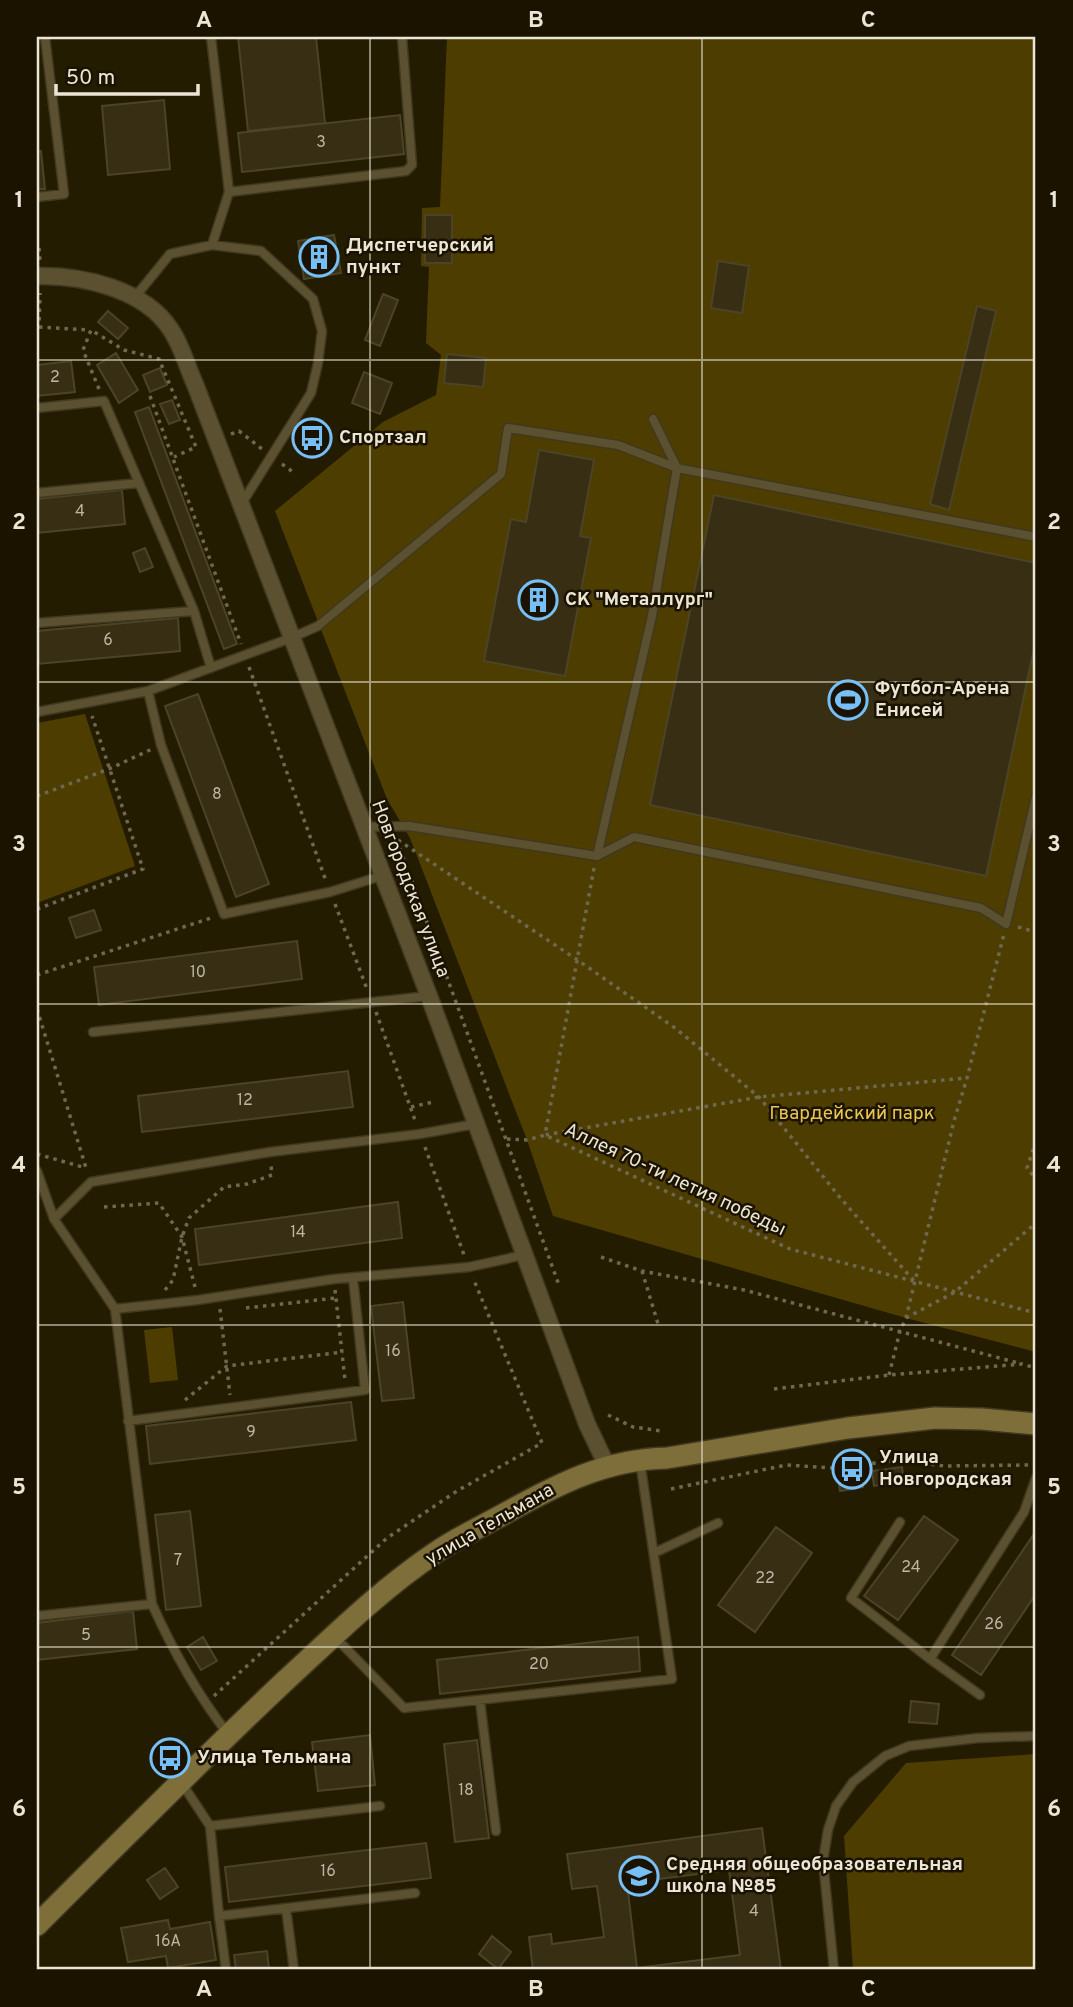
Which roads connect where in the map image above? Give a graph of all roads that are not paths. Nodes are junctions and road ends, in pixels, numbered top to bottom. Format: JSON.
{"nodes":[{"id":1,"x":45,"y":37,"type":"edge"},
{"id":2,"x":211,"y":37,"type":"edge"},
{"id":3,"x":402,"y":37,"type":"edge"},
{"id":4,"x":229,"y":192,"type":"junction"},
{"id":5,"x":37,"y":197,"type":"edge"},
{"id":6,"x":212,"y":245,"type":"junction"},
{"id":7,"x":37,"y":275,"type":"edge"},
{"id":8,"x":135,"y":297,"type":"junction"},
{"id":9,"x":37,"y":408,"type":"edge"},
{"id":10,"x":653,"y":419,"type":"dead end"},
{"id":11,"x":677,"y":468,"type":"junction"},
{"id":12,"x":139,"y":483,"type":"junction"},
{"id":13,"x":37,"y":493,"type":"edge"},
{"id":14,"x":241,"y":506,"type":"junction"},
{"id":15,"x":1036,"y":537,"type":"edge"},
{"id":16,"x":194,"y":611,"type":"junction"},
{"id":17,"x":37,"y":623,"type":"edge"},
{"id":18,"x":291,"y":638,"type":"junction"},
{"id":19,"x":211,"y":668,"type":"junction"},
{"id":20,"x":148,"y":691,"type":"junction"},
{"id":21,"x":37,"y":712,"type":"edge"},
{"id":22,"x":1036,"y":797,"type":"edge"},
{"id":23,"x":363,"y":827,"type":"junction"},
{"id":24,"x":597,"y":856,"type":"junction"},
{"id":25,"x":382,"y":876,"type":"junction"},
{"id":26,"x":429,"y":996,"type":"junction"},
{"id":27,"x":93,"y":1032,"type":"dead end"},
{"id":28,"x":475,"y":1124,"type":"junction"},
{"id":29,"x":37,"y":1171,"type":"edge"},
{"id":30,"x":54,"y":1219,"type":"junction"},
{"id":31,"x":524,"y":1255,"type":"junction"},
{"id":32,"x":353,"y":1278,"type":"junction"},
{"id":33,"x":114,"y":1309,"type":"junction"},
{"id":34,"x":128,"y":1421,"type":"junction"},
{"id":35,"x":1036,"y":1424,"type":"edge"},
{"id":36,"x":639,"y":1458,"type":"junction"},
{"id":37,"x":607,"y":1465,"type":"junction"},
{"id":38,"x":1036,"y":1478,"type":"edge"},
{"id":39,"x":900,"y":1522,"type":"dead end"},
{"id":40,"x":718,"y":1523,"type":"dead end"},
{"id":41,"x":654,"y":1553,"type":"junction"},
{"id":42,"x":152,"y":1604,"type":"junction"},
{"id":43,"x":37,"y":1616,"type":"edge"},
{"id":44,"x":334,"y":1635,"type":"junction"},
{"id":45,"x":930,"y":1659,"type":"junction"},
{"id":46,"x":980,"y":1695,"type":"dead end"},
{"id":47,"x":480,"y":1701,"type":"junction"},
{"id":48,"x":228,"y":1734,"type":"junction"},
{"id":49,"x":1036,"y":1737,"type":"edge"},
{"id":50,"x":180,"y":1782,"type":"junction"},
{"id":51,"x":380,"y":1806,"type":"dead end"},
{"id":52,"x":210,"y":1826,"type":"junction"},
{"id":53,"x":496,"y":1831,"type":"dead end"},
{"id":54,"x":415,"y":1892,"type":"dead end"},
{"id":55,"x":286,"y":1908,"type":"junction"},
{"id":56,"x":219,"y":1916,"type":"junction"},
{"id":57,"x":37,"y":1925,"type":"edge"},
{"id":58,"x":226,"y":1970,"type":"edge"},
{"id":59,"x":294,"y":1970,"type":"edge"},
{"id":60,"x":834,"y":1970,"type":"edge"}],
"edges":[{"from":1,"to":5,"type":"lane"},
{"from":2,"to":4,"type":"lane"},
{"from":3,"to":4,"type":"lane"},
{"from":4,"to":6,"type":"lane"},
{"from":6,"to":8,"type":"lane"},
{"from":6,"to":14,"type":"lane"},
{"from":7,"to":8,"type":"street"},
{"from":8,"to":14,"type":"street","name":"Новгородская улица"},
{"from":9,"to":12,"type":"lane"},
{"from":10,"to":11,"type":"lane"},
{"from":11,"to":15,"type":"lane"},
{"from":11,"to":18,"type":"lane"},
{"from":11,"to":24,"type":"lane"},
{"from":12,"to":13,"type":"lane"},
{"from":12,"to":16,"type":"lane"},
{"from":14,"to":18,"type":"street","name":"Новгородская улица"},
{"from":16,"to":17,"type":"lane"},
{"from":16,"to":19,"type":"lane"},
{"from":18,"to":19,"type":"lane"},
{"from":18,"to":23,"type":"street","name":"Новгородская улица"},
{"from":19,"to":20,"type":"lane"},
{"from":20,"to":21,"type":"lane"},
{"from":20,"to":25,"type":"lane"},
{"from":22,"to":24,"type":"lane"},
{"from":23,"to":24,"type":"lane"},
{"from":23,"to":25,"type":"street","name":"Новгородская улица"},
{"from":25,"to":26,"type":"street","name":"Новгородская улица"},
{"from":26,"to":27,"type":"lane"},
{"from":26,"to":28,"type":"street","name":"Новгородская улица"},
{"from":28,"to":30,"type":"lane"},
{"from":28,"to":31,"type":"street","name":"Новгородская улица"},
{"from":29,"to":30,"type":"lane"},
{"from":30,"to":33,"type":"lane"},
{"from":31,"to":32,"type":"lane"},
{"from":31,"to":37,"type":"street","name":"Новгородская улица"},
{"from":32,"to":33,"type":"lane"},
{"from":32,"to":34,"type":"lane"},
{"from":33,"to":34,"type":"lane"},
{"from":34,"to":42,"type":"lane"},
{"from":35,"to":36,"type":"main road","name":"улица Тельмана"},
{"from":36,"to":37,"type":"main road","name":"улица Тельмана"},
{"from":36,"to":41,"type":"lane"},
{"from":37,"to":44,"type":"main road","name":"улица Тельмана"},
{"from":38,"to":45,"type":"lane"},
{"from":39,"to":45,"type":"lane"},
{"from":40,"to":41,"type":"lane"},
{"from":41,"to":47,"type":"lane"},
{"from":42,"to":43,"type":"lane"},
{"from":42,"to":48,"type":"lane"},
{"from":44,"to":47,"type":"lane"},
{"from":44,"to":48,"type":"main road","name":"улица Тельмана"},
{"from":45,"to":46,"type":"lane"},
{"from":47,"to":53,"type":"lane"},
{"from":48,"to":50,"type":"main road","name":"улица Тельмана"},
{"from":49,"to":60,"type":"lane"},
{"from":50,"to":52,"type":"lane"},
{"from":50,"to":57,"type":"main road","name":"улица Тельмана"},
{"from":51,"to":52,"type":"lane"},
{"from":52,"to":56,"type":"lane"},
{"from":54,"to":55,"type":"lane"},
{"from":55,"to":56,"type":"lane"},
{"from":55,"to":59,"type":"lane"},
{"from":56,"to":58,"type":"lane"}]}
